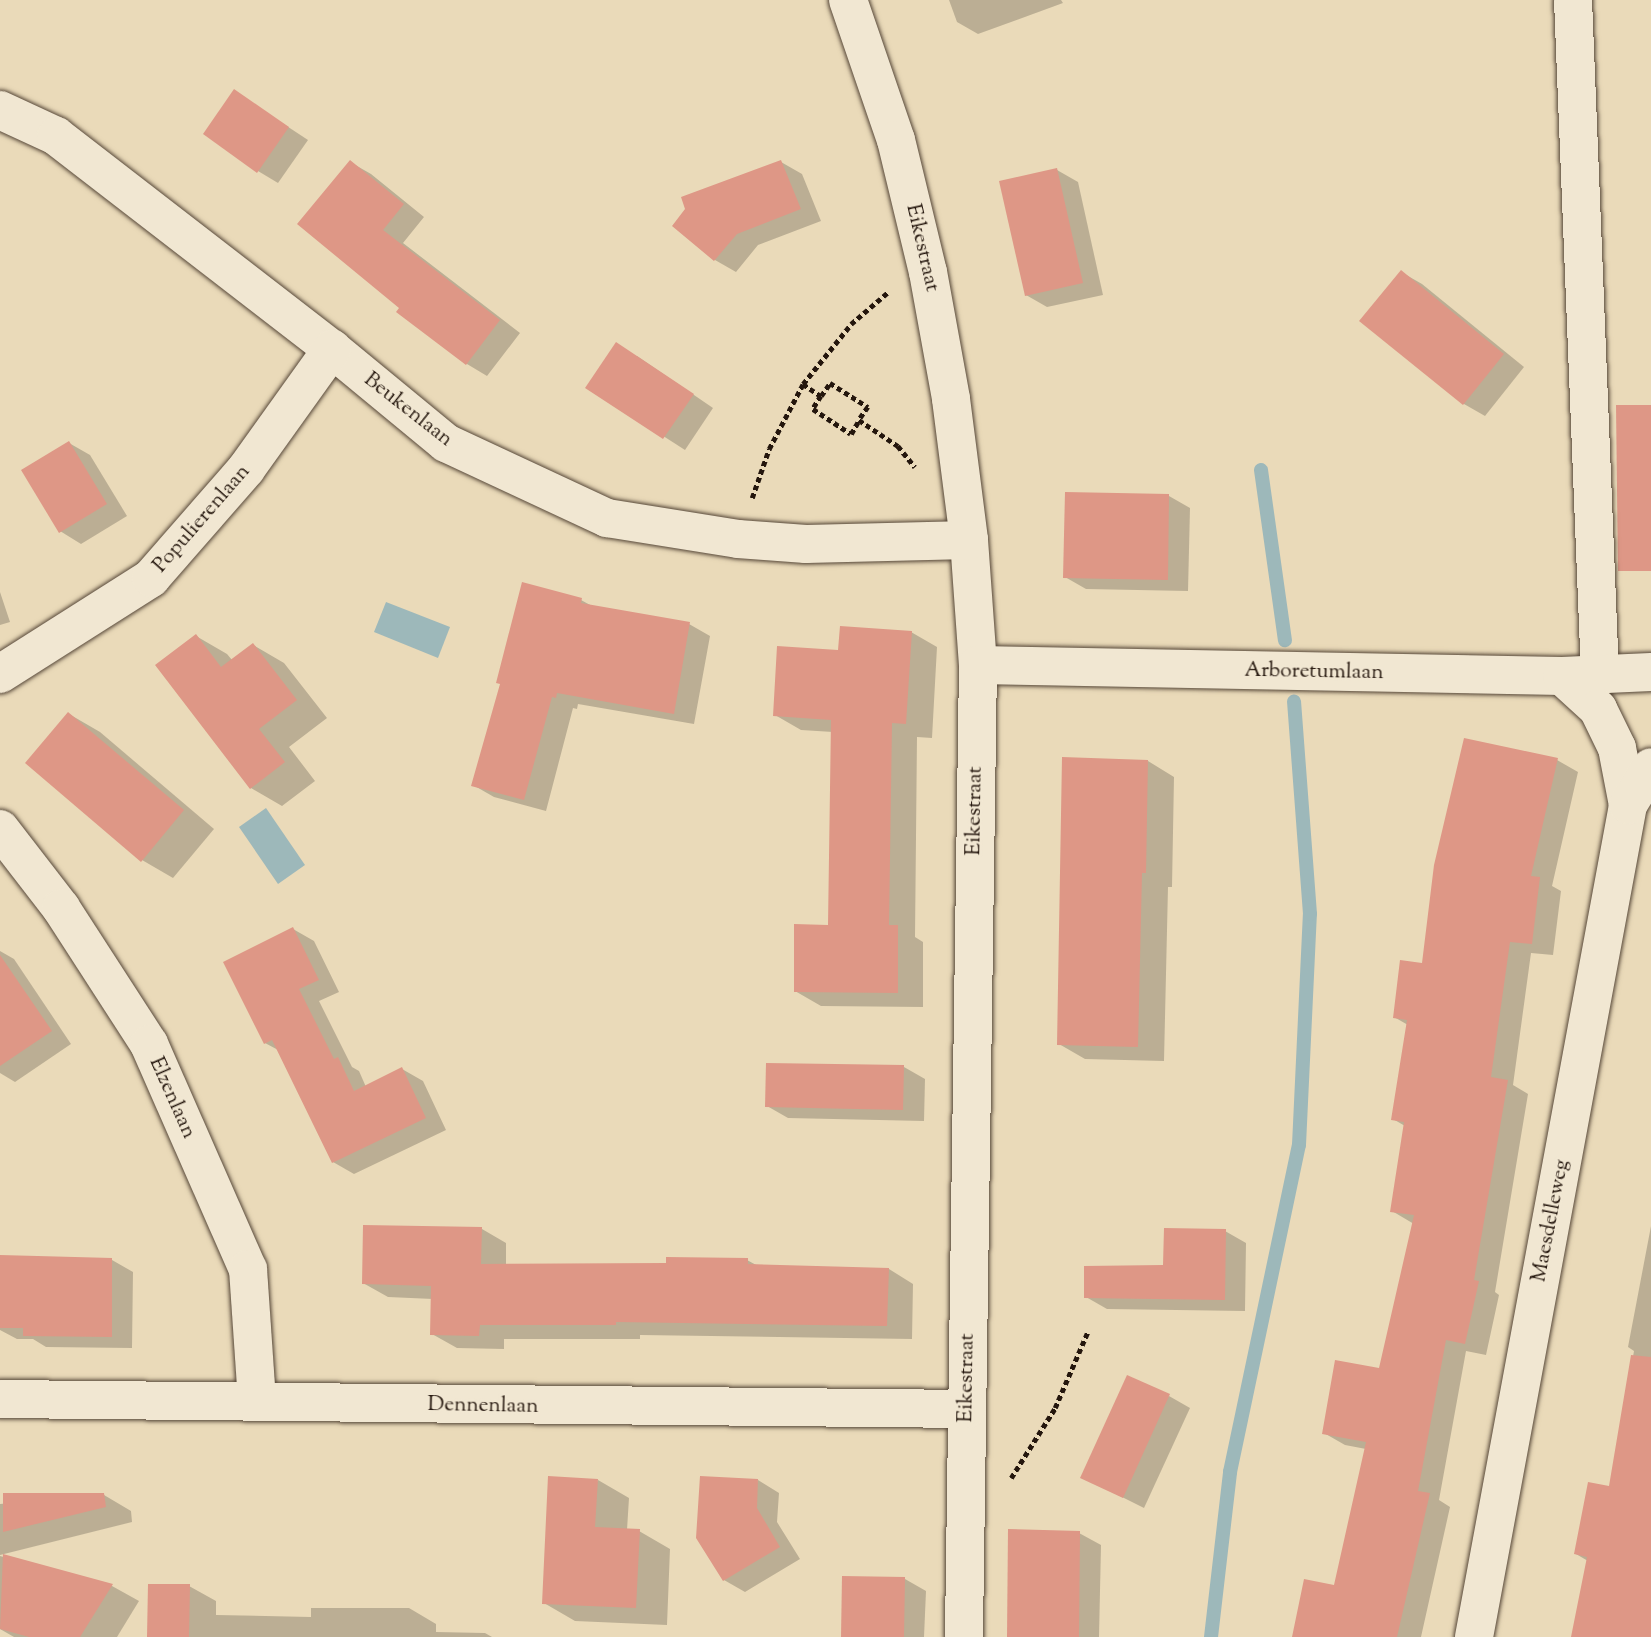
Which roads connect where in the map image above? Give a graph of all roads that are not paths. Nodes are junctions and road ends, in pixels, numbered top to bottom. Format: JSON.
{"nodes":[{"id":1,"x":848,"y":0,"type":"edge"},
{"id":2,"x":1573,"y":0,"type":"edge"},
{"id":3,"x":0,"y":110,"type":"edge"},
{"id":4,"x":332,"y":349,"type":"junction"},
{"id":5,"x":970,"y":540,"type":"junction"},
{"id":6,"x":978,"y":665,"type":"junction"},
{"id":7,"x":1651,"y":672,"type":"edge"},
{"id":8,"x":0,"y":674,"type":"edge"},
{"id":9,"x":1562,"y":676,"type":"junction"},
{"id":10,"x":1600,"y":676,"type":"junction"},
{"id":11,"x":1651,"y":767,"type":"edge"},
{"id":12,"x":1628,"y":806,"type":"junction"},
{"id":13,"x":0,"y":829,"type":"edge"},
{"id":14,"x":0,"y":1399,"type":"edge"},
{"id":15,"x":257,"y":1402,"type":"junction"},
{"id":16,"x":967,"y":1409,"type":"junction"},
{"id":17,"x":964,"y":1637,"type":"edge"},
{"id":18,"x":1474,"y":1637,"type":"edge"}],
"edges":[{"from":1,"to":5,"type":"street","name":"Eikestraat"},
{"from":2,"to":10,"type":"street"},
{"from":3,"to":4,"type":"street","name":"Beukenlaan"},
{"from":4,"to":5,"type":"street","name":"Beukenlaan"},
{"from":4,"to":8,"type":"street","name":"Populierenlaan"},
{"from":5,"to":6,"type":"street","name":"Eikestraat"},
{"from":6,"to":9,"type":"street","name":"Arboretumlaan"},
{"from":6,"to":16,"type":"street","name":"Eikestraat"},
{"from":7,"to":10,"type":"street","name":"Arboretumlaan"},
{"from":9,"to":10,"type":"street","name":"Arboretumlaan"},
{"from":9,"to":12,"type":"street","name":"Maesdelleweg"},
{"from":11,"to":12,"type":"street","name":"Maesdelleweg"},
{"from":12,"to":18,"type":"street","name":"Maesdelleweg"},
{"from":13,"to":15,"type":"street","name":"Elzenlaan"},
{"from":14,"to":15,"type":"street","name":"Dennenlaan"},
{"from":15,"to":16,"type":"street","name":"Dennenlaan"},
{"from":16,"to":17,"type":"street","name":"Eikestraat"}]}
